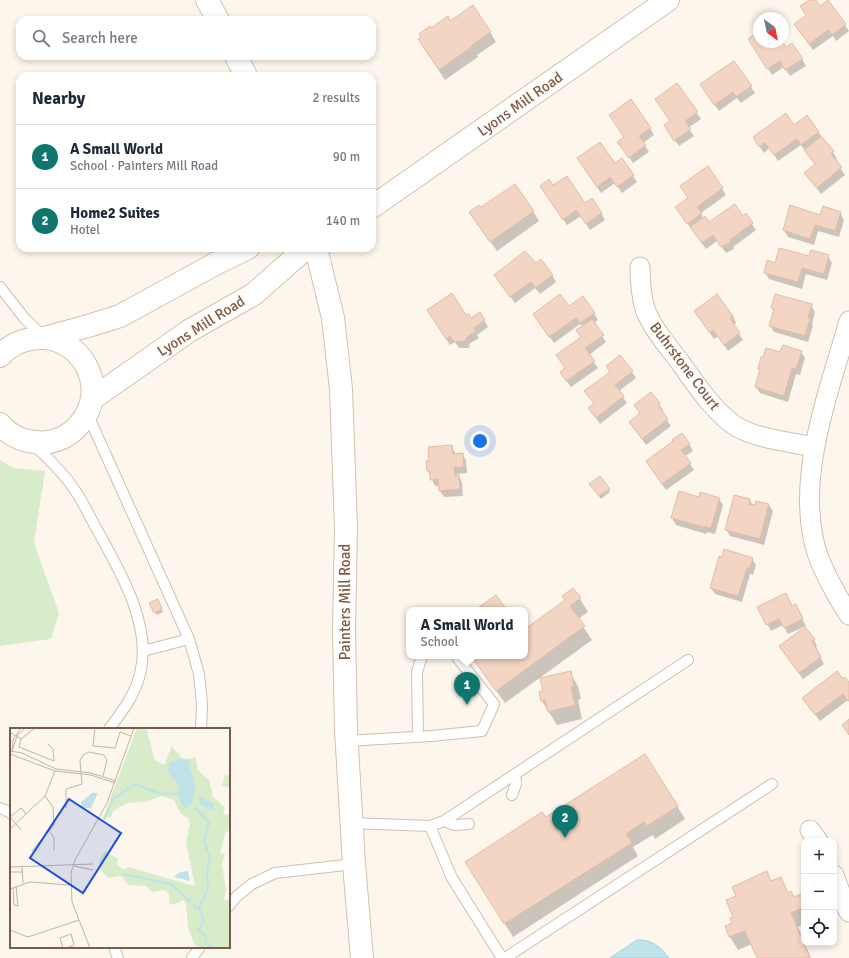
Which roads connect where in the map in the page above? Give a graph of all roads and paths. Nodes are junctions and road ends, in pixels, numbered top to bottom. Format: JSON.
{"nodes":[{"id":1,"x":208,"y":0,"type":"edge"},
{"id":2,"x":668,"y":0,"type":"edge"},
{"id":3,"x":216,"y":16,"type":"edge"},
{"id":4,"x":238,"y":60,"type":"edge"},
{"id":5,"x":244,"y":72,"type":"edge"},
{"id":6,"x":376,"y":204,"type":"edge"},
{"id":7,"x":240,"y":252,"type":"edge"},
{"id":8,"x":301,"y":252,"type":"edge"},
{"id":9,"x":317,"y":252,"type":"edge"},
{"id":10,"x":640,"y":267,"type":"dead end"},
{"id":11,"x":0,"y":287,"type":"edge"},
{"id":12,"x":849,"y":321,"type":"edge"},
{"id":13,"x":44,"y":338,"type":"junction"},
{"id":14,"x":0,"y":356,"type":"edge"},
{"id":15,"x":90,"y":406,"type":"junction"},
{"id":16,"x":0,"y":424,"type":"edge"},
{"id":17,"x":30,"y":442,"type":"junction"},
{"id":18,"x":814,"y":446,"type":"junction"},
{"id":19,"x":849,"y":615,"type":"edge"},
{"id":20,"x":189,"y":639,"type":"junction"},
{"id":21,"x":143,"y":651,"type":"junction"},
{"id":22,"x":421,"y":659,"type":"edge"},
{"id":23,"x":458,"y":659,"type":"edge"},
{"id":24,"x":688,"y":660,"type":"dead end"},
{"id":25,"x":110,"y":728,"type":"edge"},
{"id":26,"x":201,"y":728,"type":"edge"},
{"id":27,"x":418,"y":737,"type":"junction"},
{"id":28,"x":347,"y":741,"type":"junction"},
{"id":29,"x":515,"y":774,"type":"junction"},
{"id":30,"x":772,"y":784,"type":"dead end"},
{"id":31,"x":512,"y":795,"type":"dead end"},
{"id":32,"x":0,"y":808,"type":"edge"},
{"id":33,"x":10,"y":813,"type":"edge"},
{"id":34,"x":444,"y":821,"type":"junction"},
{"id":35,"x":351,"y":823,"type":"junction"},
{"id":36,"x":469,"y":824,"type":"dead end"},
{"id":37,"x":430,"y":826,"type":"junction"},
{"id":38,"x":354,"y":864,"type":"junction"},
{"id":39,"x":837,"y":883,"type":"edge"},
{"id":40,"x":230,"y":905,"type":"edge"},
{"id":41,"x":849,"y":912,"type":"edge"},
{"id":42,"x":114,"y":948,"type":"edge"},
{"id":43,"x":199,"y":948,"type":"edge"},
{"id":44,"x":118,"y":958,"type":"edge"},
{"id":45,"x":192,"y":958,"type":"edge"},
{"id":46,"x":362,"y":958,"type":"edge"},
{"id":47,"x":502,"y":958,"type":"edge"},
{"id":48,"x":505,"y":958,"type":"edge"}],
"edges":[{"from":1,"to":3,"type":"main road"},
{"from":2,"to":6,"type":"main road","name":"Lyons Mill Road"},
{"from":4,"to":5,"type":"main road"},
{"from":7,"to":13,"type":"main road"},
{"from":8,"to":15,"type":"main road","name":"Lyons Mill Road"},
{"from":9,"to":28,"type":"main road","name":"Painters Mill Road"},
{"from":10,"to":18,"type":"street","name":"Buhrstone Court"},
{"from":11,"to":13,"type":"lane"},
{"from":12,"to":18,"type":"street"},
{"from":13,"to":14,"type":"main road"},
{"from":13,"to":15,"type":"main road"},
{"from":15,"to":17,"type":"main road","name":"Lyons Mill Road"},
{"from":15,"to":20,"type":"lane"},
{"from":16,"to":17,"type":"main road","name":"Lyons Mill Road"},
{"from":17,"to":21,"type":"lane"},
{"from":18,"to":19,"type":"street"},
{"from":20,"to":21,"type":"lane"},
{"from":20,"to":26,"type":"lane"},
{"from":21,"to":25,"type":"lane"},
{"from":22,"to":27,"type":"lane"},
{"from":23,"to":27,"type":"lane"},
{"from":24,"to":29,"type":"lane"},
{"from":27,"to":28,"type":"lane"},
{"from":28,"to":35,"type":"main road","name":"Painters Mill Road"},
{"from":29,"to":31,"type":"lane"},
{"from":29,"to":34,"type":"lane"},
{"from":30,"to":48,"type":"lane"},
{"from":32,"to":33,"type":"lane"},
{"from":34,"to":36,"type":"lane"},
{"from":34,"to":37,"type":"lane"},
{"from":35,"to":37,"type":"lane"},
{"from":35,"to":38,"type":"main road","name":"Painters Mill Road"},
{"from":37,"to":47,"type":"lane"},
{"from":38,"to":40,"type":"lane"},
{"from":38,"to":46,"type":"main road","name":"Painters Mill Road"},
{"from":39,"to":41,"type":"street"},
{"from":42,"to":44,"type":"lane"},
{"from":43,"to":45,"type":"lane"}]}
